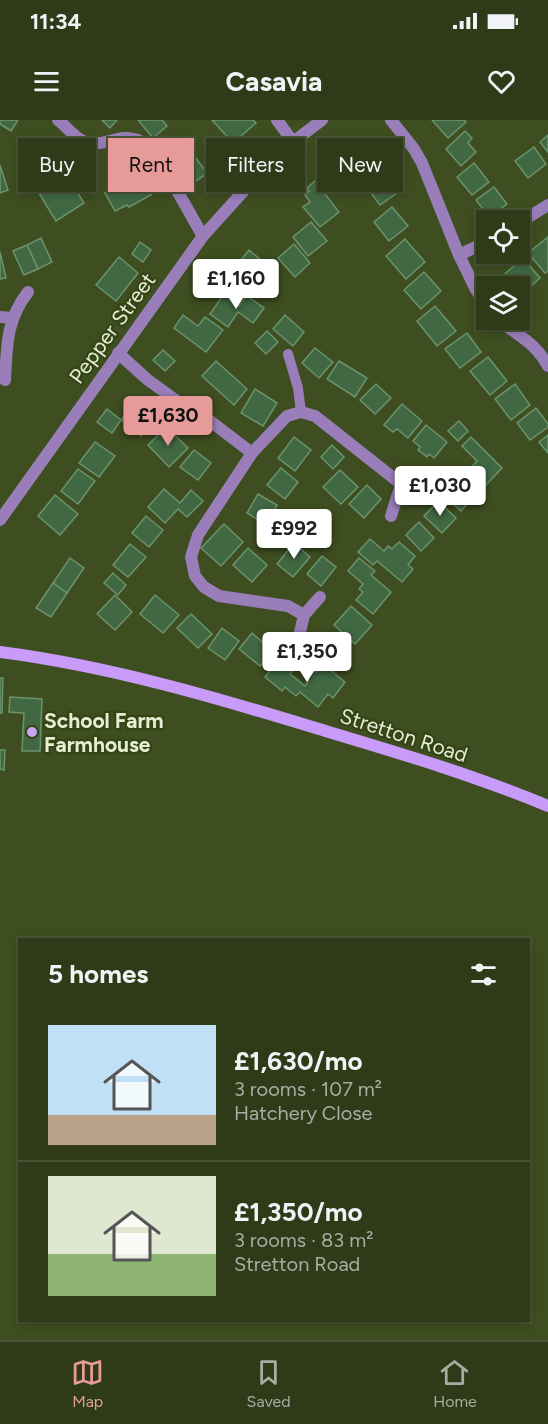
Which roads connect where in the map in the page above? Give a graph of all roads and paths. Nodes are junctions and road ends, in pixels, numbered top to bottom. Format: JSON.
{"nodes":[{"id":1,"x":58,"y":120,"type":"edge"},
{"id":2,"x":277,"y":120,"type":"edge"},
{"id":3,"x":322,"y":120,"type":"edge"},
{"id":4,"x":391,"y":120,"type":"edge"},
{"id":5,"x":290,"y":138,"type":"edge"},
{"id":6,"x":298,"y":138,"type":"edge"},
{"id":7,"x":241,"y":192,"type":"edge"},
{"id":8,"x":548,"y":205,"type":"edge"},
{"id":9,"x":530,"y":216,"type":"edge"},
{"id":10,"x":203,"y":236,"type":"junction"},
{"id":11,"x":476,"y":247,"type":"edge"},
{"id":12,"x":459,"y":255,"type":"junction"},
{"id":13,"x":476,"y":291,"type":"edge"},
{"id":14,"x":28,"y":292,"type":"dead end"},
{"id":15,"x":6,"y":317,"type":"edge"},
{"id":16,"x":512,"y":330,"type":"edge"},
{"id":17,"x":118,"y":352,"type":"junction"},
{"id":18,"x":288,"y":354,"type":"dead end"},
{"id":19,"x":548,"y":366,"type":"edge"},
{"id":20,"x":5,"y":380,"type":"dead end"},
{"id":21,"x":301,"y":412,"type":"junction"},
{"id":22,"x":252,"y":453,"type":"junction"},
{"id":23,"x":430,"y":473,"type":"dead end"},
{"id":24,"x":401,"y":484,"type":"junction"},
{"id":25,"x":391,"y":516,"type":"dead end"},
{"id":26,"x":0,"y":520,"type":"edge"},
{"id":27,"x":320,"y":597,"type":"dead end"},
{"id":28,"x":304,"y":615,"type":"junction"},
{"id":29,"x":298,"y":641,"type":"dead end"},
{"id":30,"x":0,"y":652,"type":"edge"},
{"id":31,"x":548,"y":806,"type":"edge"}],
"edges":[{"from":1,"to":10,"type":"street"},
{"from":2,"to":5,"type":"street"},
{"from":3,"to":6,"type":"street","name":"Pepper Street"},
{"from":4,"to":12,"type":"street"},
{"from":7,"to":10,"type":"street","name":"Pepper Street"},
{"from":8,"to":9,"type":"street"},
{"from":10,"to":17,"type":"street","name":"Pepper Street"},
{"from":11,"to":12,"type":"street"},
{"from":12,"to":13,"type":"street"},
{"from":14,"to":15,"type":"street"},
{"from":15,"to":20,"type":"street"},
{"from":16,"to":19,"type":"street"},
{"from":17,"to":22,"type":"street"},
{"from":17,"to":26,"type":"street","name":"Pepper Street"},
{"from":18,"to":21,"type":"lane"},
{"from":21,"to":22,"type":"street"},
{"from":21,"to":24,"type":"street"},
{"from":22,"to":28,"type":"street"},
{"from":23,"to":24,"type":"street"},
{"from":24,"to":25,"type":"street"},
{"from":27,"to":28,"type":"street"},
{"from":28,"to":29,"type":"street"},
{"from":30,"to":31,"type":"main road","name":"Stretton Road"}]}
